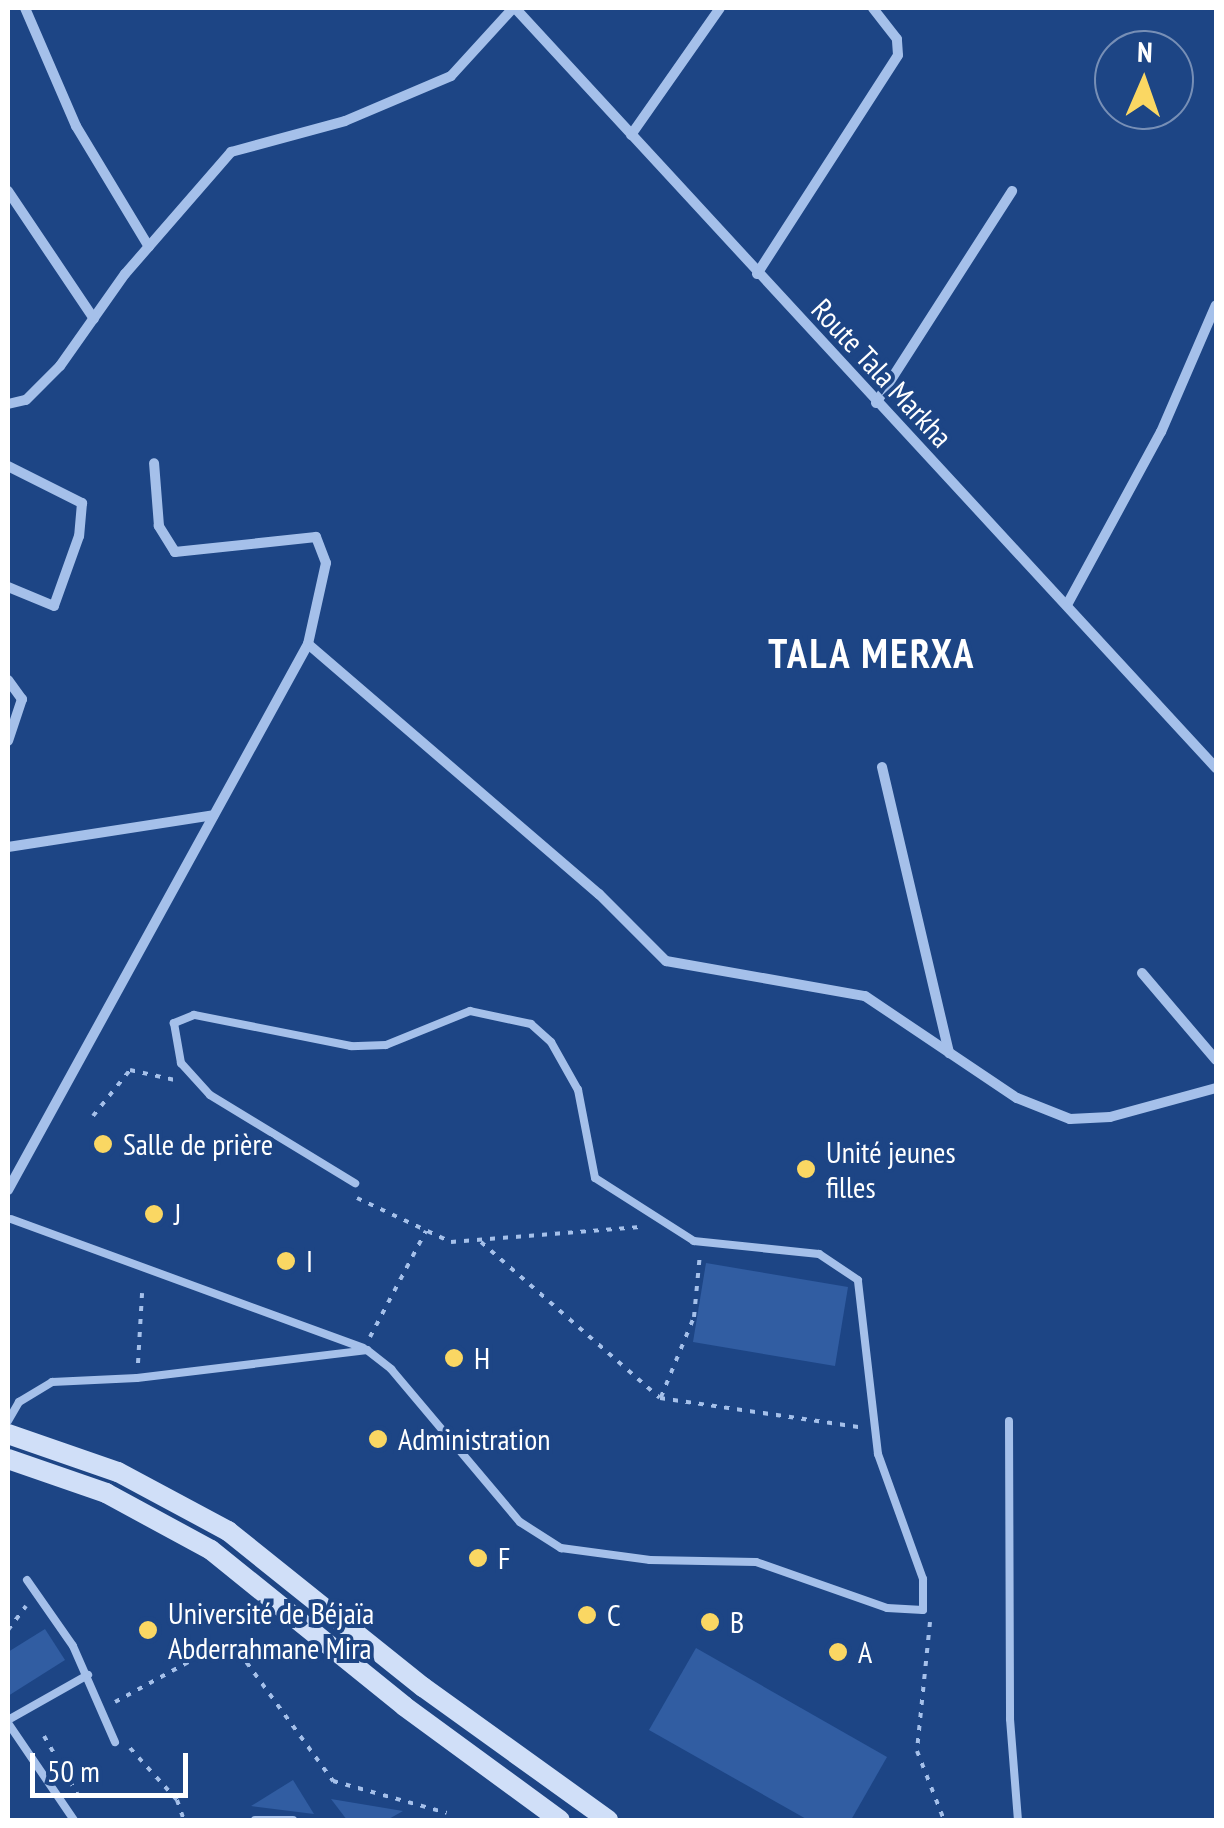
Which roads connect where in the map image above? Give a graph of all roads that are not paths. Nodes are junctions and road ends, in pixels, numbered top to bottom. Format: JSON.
{"nodes":[{"id":1,"x":25,"y":8,"type":"edge"},
{"id":2,"x":514,"y":8,"type":"edge"},
{"id":3,"x":720,"y":8,"type":"edge"},
{"id":4,"x":873,"y":8,"type":"edge"},
{"id":5,"x":631,"y":135,"type":"junction"},
{"id":6,"x":8,"y":191,"type":"edge"},
{"id":7,"x":1012,"y":191,"type":"dead end"},
{"id":8,"x":149,"y":246,"type":"junction"},
{"id":9,"x":757,"y":274,"type":"junction"},
{"id":10,"x":1216,"y":304,"type":"edge"},
{"id":11,"x":94,"y":318,"type":"junction"},
{"id":12,"x":1214,"y":318,"type":"edge"},
{"id":13,"x":876,"y":403,"type":"junction"},
{"id":14,"x":8,"y":404,"type":"edge"},
{"id":15,"x":154,"y":463,"type":"dead end"},
{"id":16,"x":8,"y":466,"type":"edge"},
{"id":17,"x":8,"y":587,"type":"edge"},
{"id":18,"x":1068,"y":604,"type":"junction"},
{"id":19,"x":308,"y":644,"type":"junction"},
{"id":20,"x":8,"y":680,"type":"edge"},
{"id":21,"x":8,"y":740,"type":"edge"},
{"id":22,"x":882,"y":767,"type":"dead end"},
{"id":23,"x":1216,"y":768,"type":"edge"},
{"id":24,"x":214,"y":814,"type":"junction"},
{"id":25,"x":8,"y":847,"type":"edge"},
{"id":26,"x":1142,"y":973,"type":"dead end"},
{"id":27,"x":949,"y":1052,"type":"junction"},
{"id":28,"x":1216,"y":1060,"type":"edge"},
{"id":29,"x":1216,"y":1088,"type":"edge"},
{"id":30,"x":355,"y":1183,"type":"dead end"},
{"id":31,"x":8,"y":1190,"type":"edge"},
{"id":32,"x":11,"y":1220,"type":"dead end"},
{"id":33,"x":367,"y":1350,"type":"junction"},
{"id":34,"x":8,"y":1421,"type":"edge"},
{"id":35,"x":1009,"y":1421,"type":"dead end"},
{"id":36,"x":8,"y":1434,"type":"edge"},
{"id":37,"x":8,"y":1459,"type":"edge"},
{"id":38,"x":27,"y":1580,"type":"dead end"},
{"id":39,"x":88,"y":1675,"type":"junction"},
{"id":40,"x":8,"y":1722,"type":"edge"},
{"id":41,"x":114,"y":1742,"type":"road end"},
{"id":42,"x":74,"y":1820,"type":"edge"},
{"id":43,"x":254,"y":1820,"type":"edge"},
{"id":44,"x":293,"y":1820,"type":"edge"},
{"id":45,"x":560,"y":1820,"type":"edge"},
{"id":46,"x":608,"y":1820,"type":"edge"},
{"id":47,"x":1018,"y":1820,"type":"edge"}],
"edges":[{"from":1,"to":8,"type":"street"},
{"from":2,"to":5,"type":"street","name":"Route Tala Markha"},
{"from":2,"to":8,"type":"street"},
{"from":3,"to":5,"type":"street"},
{"from":4,"to":9,"type":"street"},
{"from":5,"to":9,"type":"street","name":"Route Tala Markha"},
{"from":6,"to":11,"type":"street"},
{"from":7,"to":13,"type":"street"},
{"from":8,"to":11,"type":"street"},
{"from":9,"to":13,"type":"street","name":"Route Tala Markha"},
{"from":10,"to":12,"type":"street"},
{"from":11,"to":14,"type":"street"},
{"from":12,"to":18,"type":"street"},
{"from":13,"to":18,"type":"street","name":"Route Tala Markha"},
{"from":15,"to":19,"type":"street"},
{"from":16,"to":17,"type":"street"},
{"from":18,"to":23,"type":"street","name":"Route Tala Markha"},
{"from":19,"to":24,"type":"street"},
{"from":19,"to":27,"type":"street"},
{"from":20,"to":21,"type":"street"},
{"from":22,"to":27,"type":"street"},
{"from":24,"to":25,"type":"street"},
{"from":24,"to":31,"type":"street"},
{"from":26,"to":28,"type":"street"},
{"from":27,"to":29,"type":"street"},
{"from":30,"to":33,"type":"lane"},
{"from":32,"to":33,"type":"lane"},
{"from":33,"to":34,"type":"lane"},
{"from":35,"to":47,"type":"lane"},
{"from":36,"to":46,"type":"street"},
{"from":37,"to":45,"type":"street"},
{"from":38,"to":39,"type":"lane"},
{"from":39,"to":40,"type":"lane"},
{"from":39,"to":41,"type":"lane"},
{"from":40,"to":42,"type":"lane"},
{"from":43,"to":44,"type":"lane"}]}
